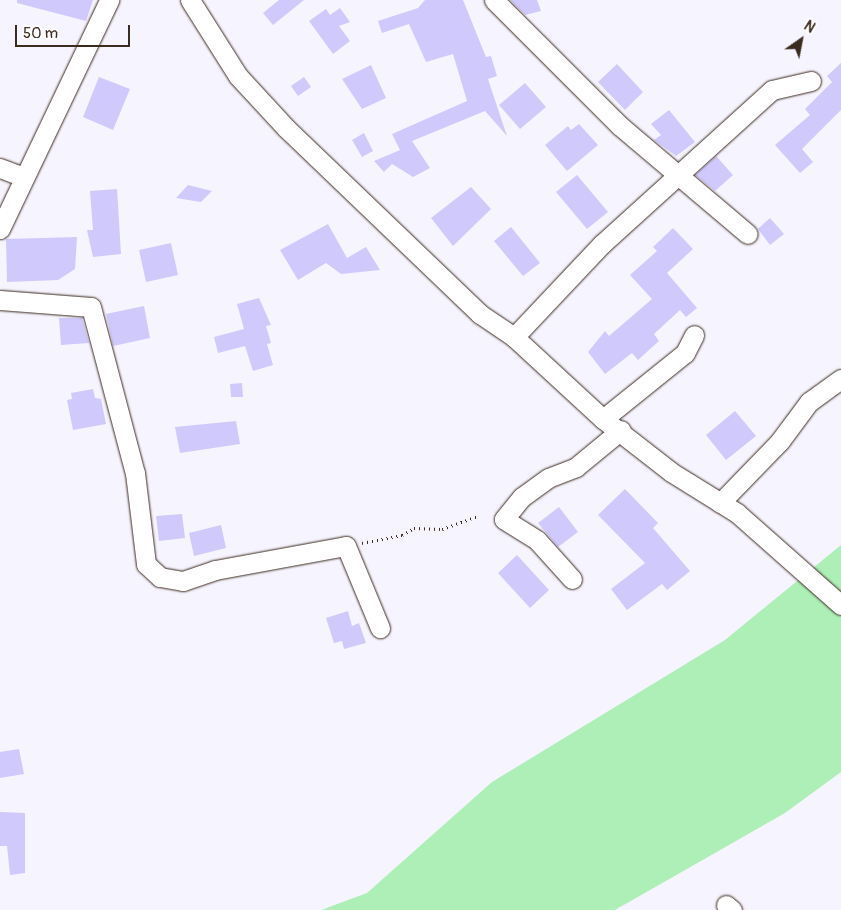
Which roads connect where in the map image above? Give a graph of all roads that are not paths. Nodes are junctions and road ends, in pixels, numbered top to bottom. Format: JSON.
{"nodes":[{"id":1,"x":109,"y":0,"type":"edge"},
{"id":2,"x":190,"y":0,"type":"edge"},
{"id":3,"x":494,"y":0,"type":"edge"},
{"id":4,"x":811,"y":81,"type":"dead end"},
{"id":5,"x":0,"y":168,"type":"edge"},
{"id":6,"x":681,"y":174,"type":"junction"},
{"id":7,"x":23,"y":177,"type":"junction"},
{"id":8,"x":0,"y":229,"type":"edge"},
{"id":9,"x":748,"y":234,"type":"dead end"},
{"id":10,"x":0,"y":300,"type":"edge"},
{"id":11,"x":694,"y":334,"type":"dead end"},
{"id":12,"x":514,"y":337,"type":"junction"},
{"id":13,"x":841,"y":379,"type":"edge"},
{"id":14,"x":603,"y":419,"type":"junction"},
{"id":15,"x":621,"y":430,"type":"junction"},
{"id":16,"x":720,"y":503,"type":"junction"},
{"id":17,"x":572,"y":579,"type":"dead end"},
{"id":18,"x":841,"y":605,"type":"edge"},
{"id":19,"x":380,"y":628,"type":"dead end"}],
"edges":[{"from":1,"to":7,"type":"street"},
{"from":2,"to":12,"type":"street"},
{"from":3,"to":6,"type":"street"},
{"from":4,"to":6,"type":"street"},
{"from":5,"to":7,"type":"street"},
{"from":6,"to":9,"type":"street"},
{"from":6,"to":12,"type":"street"},
{"from":7,"to":8,"type":"street"},
{"from":10,"to":19,"type":"street"},
{"from":11,"to":14,"type":"street"},
{"from":12,"to":14,"type":"street"},
{"from":13,"to":16,"type":"street"},
{"from":14,"to":15,"type":"street"},
{"from":15,"to":16,"type":"street"},
{"from":15,"to":17,"type":"street"},
{"from":16,"to":18,"type":"street"}]}
